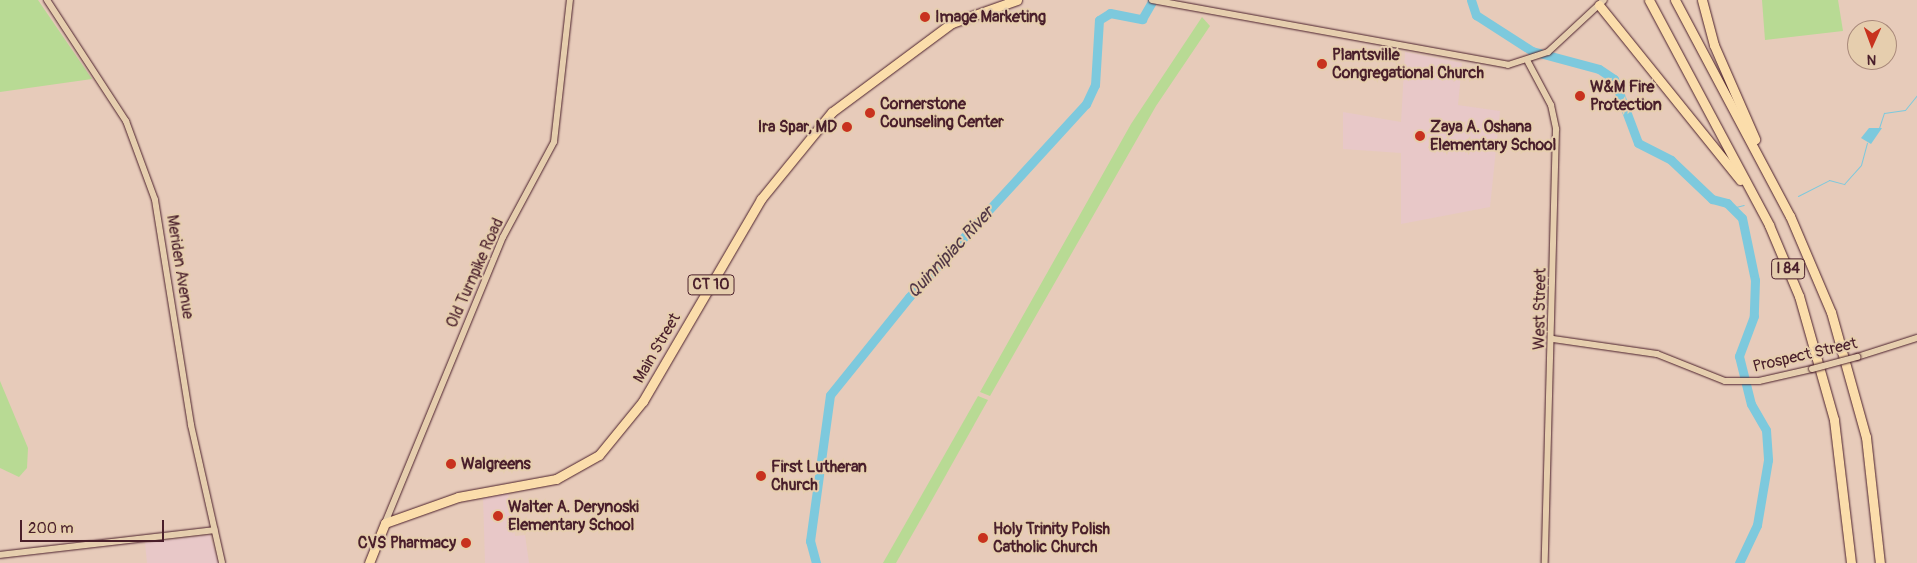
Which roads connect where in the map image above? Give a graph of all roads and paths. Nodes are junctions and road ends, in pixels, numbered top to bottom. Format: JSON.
{"nodes":[{"id":1,"x":47,"y":0,"type":"edge"},
{"id":2,"x":570,"y":0,"type":"edge"},
{"id":3,"x":1017,"y":0,"type":"edge"},
{"id":4,"x":1649,"y":0,"type":"edge"},
{"id":5,"x":1675,"y":0,"type":"edge"},
{"id":6,"x":1702,"y":0,"type":"edge"},
{"id":7,"x":1155,"y":1,"type":"edge"},
{"id":8,"x":1599,"y":2,"type":"edge"},
{"id":9,"x":1528,"y":62,"type":"junction"},
{"id":10,"x":1778,"y":193,"type":"junction"},
{"id":11,"x":1769,"y":225,"type":"junction"},
{"id":12,"x":1917,"y":338,"type":"edge"},
{"id":13,"x":1553,"y":339,"type":"junction"},
{"id":14,"x":385,"y":524,"type":"junction"},
{"id":15,"x":214,"y":530,"type":"junction"},
{"id":16,"x":0,"y":555,"type":"edge"},
{"id":17,"x":222,"y":563,"type":"edge"},
{"id":18,"x":369,"y":563,"type":"edge"},
{"id":19,"x":1545,"y":563,"type":"edge"},
{"id":20,"x":1851,"y":563,"type":"edge"},
{"id":21,"x":1880,"y":563,"type":"edge"}],
"edges":[{"from":1,"to":15,"type":"main road","name":"Meriden Avenue"},
{"from":2,"to":14,"type":"main road","name":"Old Turnpike Road"},
{"from":3,"to":14,"type":"highway","name":"Main Street","number":"CT 10"},
{"from":4,"to":11,"type":"highway","number":"I 84"},
{"from":5,"to":10,"type":"highway","number":"I 84"},
{"from":6,"to":10,"type":"highway"},
{"from":7,"to":9,"type":"main road"},
{"from":8,"to":9,"type":"main road"},
{"from":8,"to":11,"type":"highway"},
{"from":9,"to":13,"type":"main road","name":"West Street"},
{"from":10,"to":21,"type":"highway","number":"I 84"},
{"from":11,"to":20,"type":"highway","number":"I 84"},
{"from":12,"to":13,"type":"main road","name":"Prospect Street","bridge":true},
{"from":13,"to":19,"type":"main road","name":"West Street"},
{"from":14,"to":18,"type":"highway"},
{"from":15,"to":16,"type":"main road"},
{"from":15,"to":17,"type":"main road","name":"Meriden Avenue"}]}
